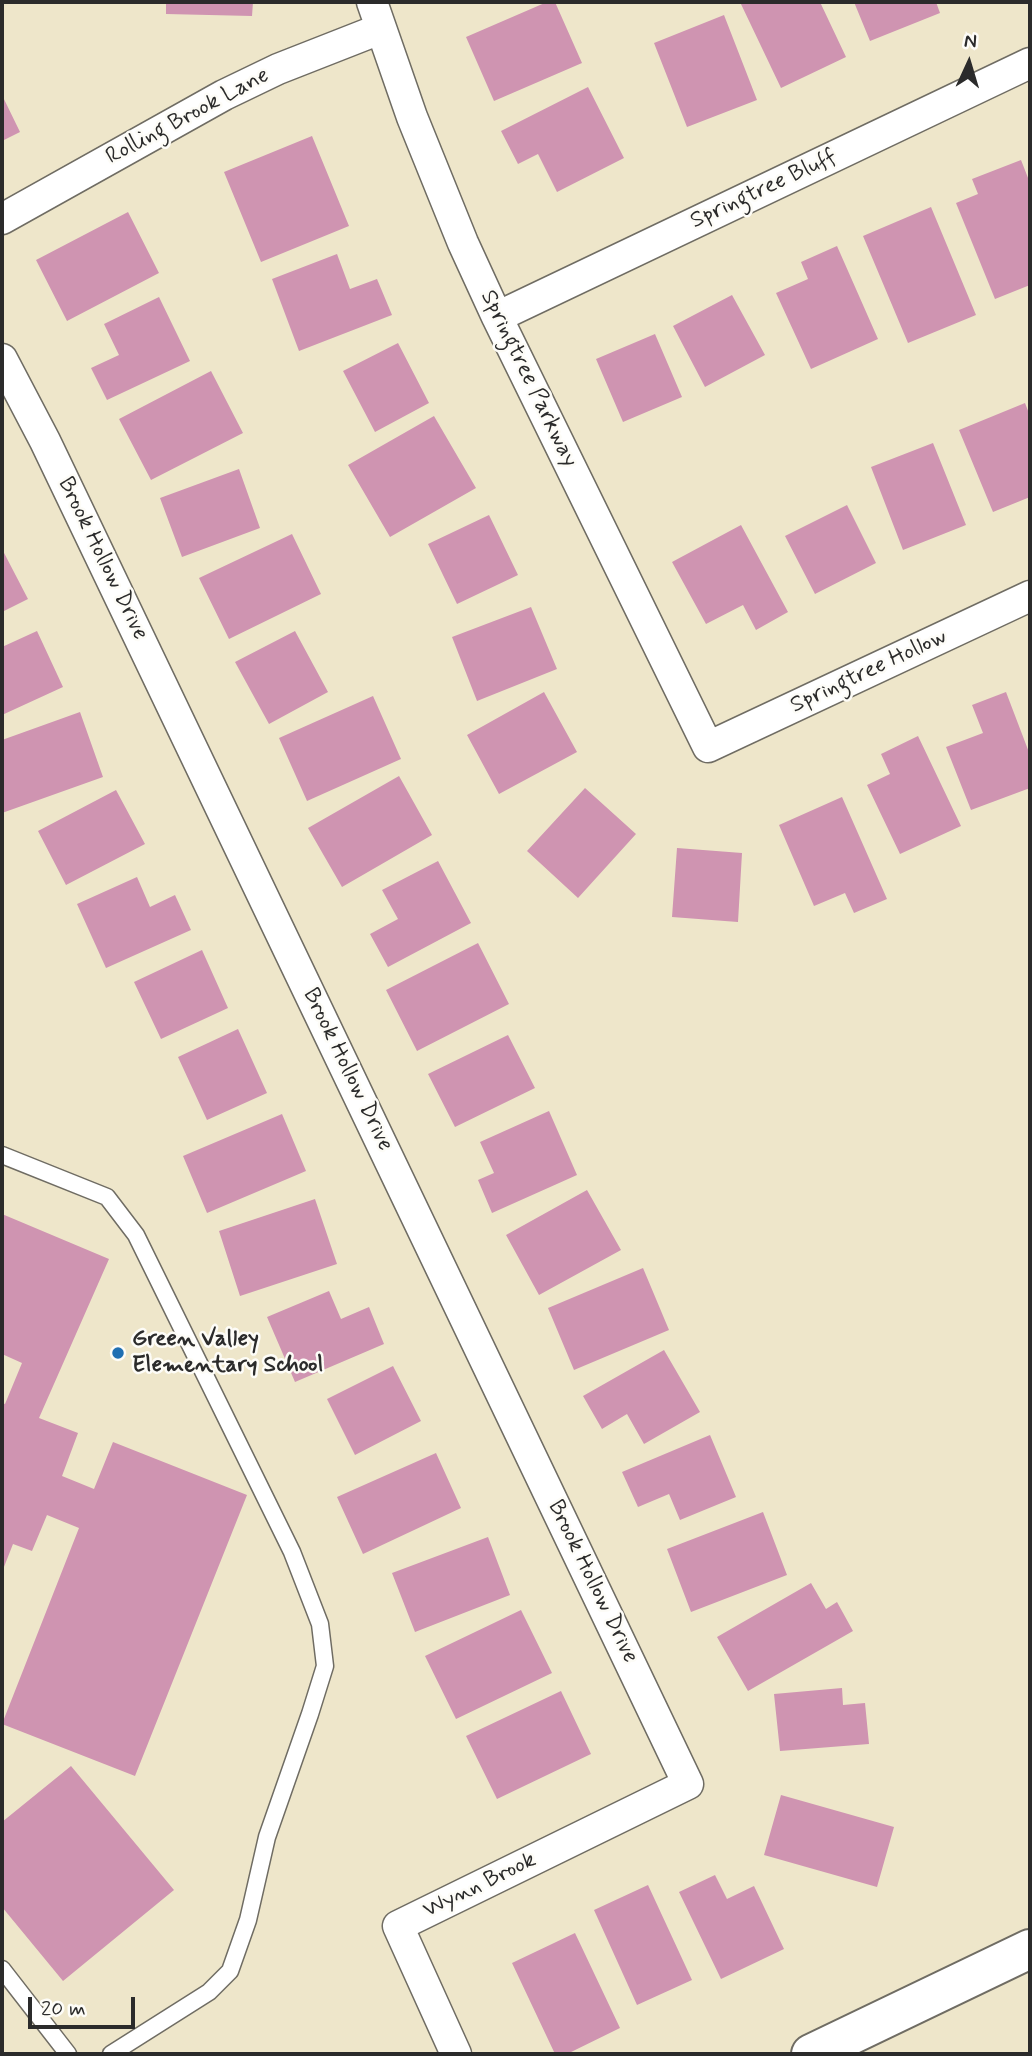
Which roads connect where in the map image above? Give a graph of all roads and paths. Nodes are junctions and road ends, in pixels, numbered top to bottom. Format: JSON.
{"nodes":[{"id":1,"x":376,"y":15,"type":"edge"},
{"id":2,"x":1030,"y":63,"type":"edge"},
{"id":3,"x":2,"y":219,"type":"edge"},
{"id":4,"x":497,"y":317,"type":"junction"},
{"id":5,"x":2,"y":359,"type":"edge"},
{"id":6,"x":1030,"y":596,"type":"edge"},
{"id":7,"x":708,"y":747,"type":"joint"},
{"id":8,"x":2,"y":1155,"type":"edge"},
{"id":9,"x":688,"y":1784,"type":"joint"},
{"id":10,"x":1030,"y":1949,"type":"edge"},
{"id":11,"x":2,"y":1969,"type":"edge"},
{"id":12,"x":68,"y":2054,"type":"edge"},
{"id":13,"x":111,"y":2054,"type":"edge"},
{"id":14,"x":456,"y":2054,"type":"edge"},
{"id":15,"x":811,"y":2054,"type":"edge"}],
"edges":[{"from":1,"to":3,"type":"street","name":"Rolling Brook Lane"},
{"from":1,"to":4,"type":"street","name":"Springtree Parkway"},
{"from":2,"to":4,"type":"street","name":"Springtree Bluff"},
{"from":4,"to":7,"type":"street","name":"Springtree Parkway"},
{"from":5,"to":9,"type":"street","name":"Brook Hollow Drive"},
{"from":6,"to":7,"type":"street","name":"Springtree Hollow"},
{"from":8,"to":13,"type":"lane"},
{"from":9,"to":14,"type":"street","name":"Wynn Brook"},
{"from":10,"to":15,"type":"street"},
{"from":11,"to":12,"type":"lane"}]}
